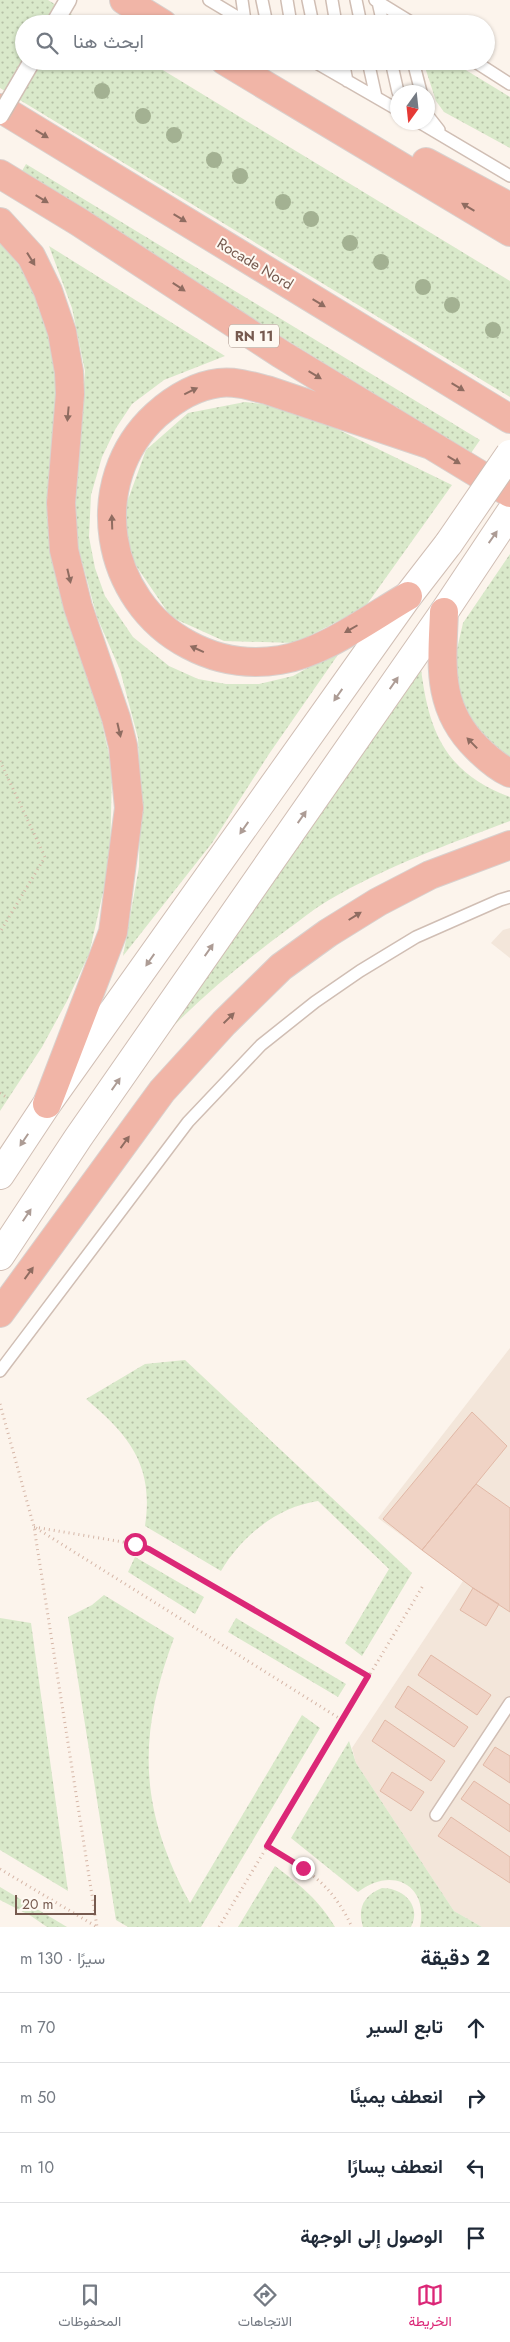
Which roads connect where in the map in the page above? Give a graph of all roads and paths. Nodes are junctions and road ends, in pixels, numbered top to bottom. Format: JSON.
{"nodes":[{"id":1,"x":68,"y":0,"type":"edge"},
{"id":2,"x":124,"y":0,"type":"edge"},
{"id":3,"x":209,"y":0,"type":"edge"},
{"id":4,"x":242,"y":0,"type":"edge"},
{"id":5,"x":262,"y":0,"type":"edge"},
{"id":6,"x":287,"y":0,"type":"edge"},
{"id":7,"x":308,"y":0,"type":"edge"},
{"id":8,"x":332,"y":0,"type":"edge"},
{"id":9,"x":356,"y":0,"type":"edge"},
{"id":10,"x":376,"y":1,"type":"edge"},
{"id":11,"x":220,"y":3,"type":"edge"},
{"id":12,"x":59,"y":15,"type":"edge"},
{"id":13,"x":148,"y":15,"type":"edge"},
{"id":14,"x":236,"y":15,"type":"edge"},
{"id":15,"x":245,"y":15,"type":"edge"},
{"id":16,"x":264,"y":15,"type":"edge"},
{"id":17,"x":290,"y":15,"type":"edge"},
{"id":18,"x":311,"y":15,"type":"edge"},
{"id":19,"x":334,"y":15,"type":"edge"},
{"id":20,"x":358,"y":15,"type":"edge"},
{"id":21,"x":380,"y":15,"type":"edge"},
{"id":22,"x":396,"y":15,"type":"edge"},
{"id":23,"x":27,"y":70,"type":"edge"},
{"id":24,"x":240,"y":70,"type":"edge"},
{"id":25,"x":250,"y":70,"type":"edge"},
{"id":26,"x":330,"y":70,"type":"edge"},
{"id":27,"x":345,"y":70,"type":"edge"},
{"id":28,"x":370,"y":70,"type":"edge"},
{"id":29,"x":393,"y":70,"type":"edge"},
{"id":30,"x":415,"y":70,"type":"edge"},
{"id":31,"x":488,"y":70,"type":"edge"},
{"id":32,"x":347,"y":81,"type":"junction"},
{"id":33,"x":509,"y":84,"type":"edge"},
{"id":34,"x":396,"y":85,"type":"edge"},
{"id":35,"x":419,"y":85,"type":"edge"},
{"id":36,"x":376,"y":97,"type":"junction"},
{"id":37,"x":390,"y":105,"type":"edge"},
{"id":38,"x":0,"y":108,"type":"edge"},
{"id":39,"x":0,"y":116,"type":"edge"},
{"id":40,"x":435,"y":127,"type":"edge"},
{"id":41,"x":432,"y":130,"type":"edge"},
{"id":42,"x":454,"y":143,"type":"junction"},
{"id":43,"x":0,"y":174,"type":"edge"},
{"id":44,"x":510,"y":176,"type":"edge"},
{"id":45,"x":510,"y":208,"type":"edge"},
{"id":46,"x":0,"y":222,"type":"edge"},
{"id":47,"x":510,"y":232,"type":"edge"},
{"id":48,"x":510,"y":419,"type":"edge"},
{"id":49,"x":431,"y":445,"type":"junction"},
{"id":50,"x":510,"y":454,"type":"edge"},
{"id":51,"x":510,"y":494,"type":"edge"},
{"id":52,"x":510,"y":513,"type":"edge"},
{"id":53,"x":408,"y":596,"type":"junction"},
{"id":54,"x":444,"y":612,"type":"junction"},
{"id":55,"x":0,"y":761,"type":"edge"},
{"id":56,"x":510,"y":773,"type":"edge"},
{"id":57,"x":510,"y":844,"type":"edge"},
{"id":58,"x":510,"y":897,"type":"edge"},
{"id":59,"x":0,"y":932,"type":"edge"},
{"id":60,"x":0,"y":1093,"type":"edge"},
{"id":61,"x":6,"y":1097,"type":"dead end"},
{"id":62,"x":47,"y":1104,"type":"junction"},
{"id":63,"x":0,"y":1174,"type":"edge"},
{"id":64,"x":0,"y":1256,"type":"edge"},
{"id":65,"x":0,"y":1312,"type":"edge"},
{"id":66,"x":0,"y":1371,"type":"edge"},
{"id":67,"x":0,"y":1404,"type":"edge"},
{"id":68,"x":34,"y":1527,"type":"junction"},
{"id":69,"x":424,"y":1584,"type":"dead end"},
{"id":70,"x":368,"y":1676,"type":"junction"},
{"id":71,"x":510,"y":1704,"type":"edge"},
{"id":72,"x":342,"y":1720,"type":"junction"},
{"id":73,"x":436,"y":1815,"type":"dead end"},
{"id":74,"x":267,"y":1846,"type":"junction"},
{"id":75,"x":0,"y":1869,"type":"edge"},
{"id":76,"x":97,"y":1927,"type":"edge"},
{"id":77,"x":219,"y":1927,"type":"edge"},
{"id":78,"x":352,"y":1927,"type":"edge"}],
"edges":[{"from":1,"to":12,"type":"street"},
{"from":2,"to":13,"type":"highway"},
{"from":3,"to":11,"type":"lane"},
{"from":4,"to":15,"type":"lane"},
{"from":5,"to":16,"type":"lane"},
{"from":6,"to":17,"type":"lane"},
{"from":7,"to":18,"type":"lane"},
{"from":8,"to":19,"type":"lane"},
{"from":9,"to":20,"type":"lane"},
{"from":10,"to":21,"type":"lane"},
{"from":10,"to":22,"type":"lane"},
{"from":11,"to":14,"type":"lane"},
{"from":23,"to":39,"type":"street","bridge":true},
{"from":47,"to":24,"type":"highway","one_way":true},
{"from":25,"to":45,"type":"highway"},
{"from":26,"to":32,"type":"lane"},
{"from":27,"to":32,"type":"lane"},
{"from":28,"to":36,"type":"lane"},
{"from":29,"to":34,"type":"lane"},
{"from":30,"to":35,"type":"lane"},
{"from":31,"to":33,"type":"lane"},
{"from":32,"to":36,"type":"lane"},
{"from":36,"to":37,"type":"lane"},
{"from":38,"to":48,"type":"highway","name":"Rocade Nord","one_way":true},
{"from":40,"to":42,"type":"lane"},
{"from":41,"to":42,"type":"lane"},
{"from":42,"to":44,"type":"lane"},
{"from":43,"to":49,"type":"highway","number":"RN 11","one_way":true},
{"from":46,"to":62,"type":"highway","one_way":true},
{"from":49,"to":51,"type":"highway","number":"RN 11","one_way":true},
{"from":53,"to":49,"type":"highway","one_way":true},
{"from":50,"to":53,"type":"street","bridge":true},
{"from":54,"to":52,"type":"street","one_way":true},
{"from":53,"to":62,"type":"street","one_way":true},
{"from":56,"to":54,"type":"highway","one_way":true},
{"from":64,"to":54,"type":"street","one_way":true},
{"from":55,"to":59,"type":"path"},
{"from":65,"to":57,"type":"highway","one_way":true},
{"from":58,"to":66,"type":"lane"},
{"from":60,"to":61,"type":"path"},
{"from":62,"to":63,"type":"street","one_way":true},
{"from":67,"to":68,"type":"path"},
{"from":68,"to":70,"type":"path"},
{"from":68,"to":72,"type":"path"},
{"from":68,"to":76,"type":"path"},
{"from":69,"to":70,"type":"path"},
{"from":70,"to":72,"type":"path"},
{"from":71,"to":73,"type":"lane"},
{"from":72,"to":74,"type":"path"},
{"from":74,"to":77,"type":"path"},
{"from":74,"to":78,"type":"path"},
{"from":75,"to":76,"type":"path"}]}
